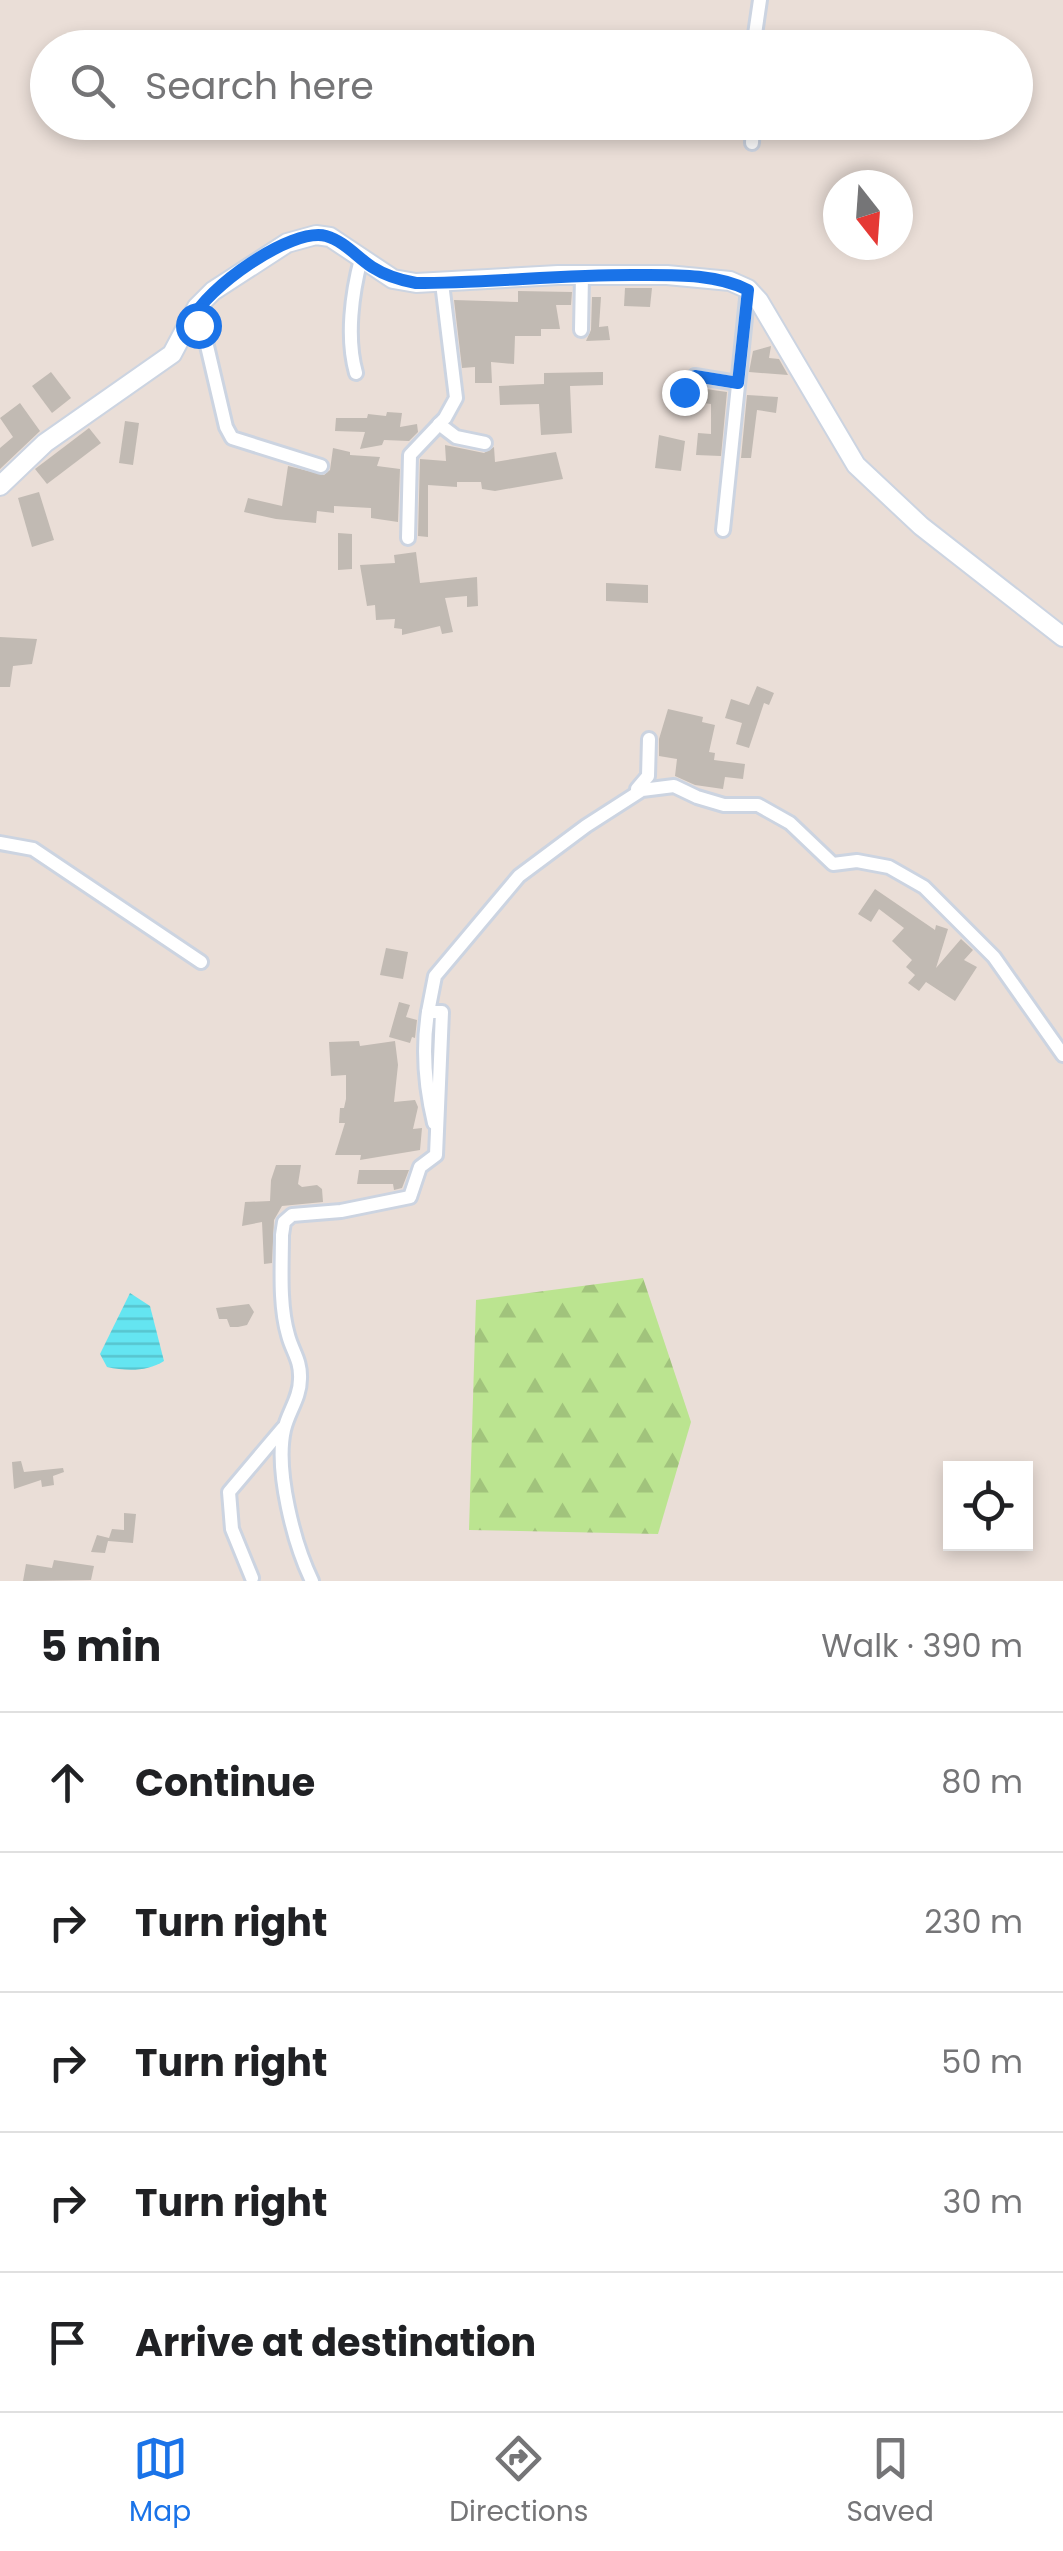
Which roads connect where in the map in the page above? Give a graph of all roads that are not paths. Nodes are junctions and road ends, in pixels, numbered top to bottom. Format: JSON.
{"nodes":[{"id":1,"x":760,"y":0,"type":"edge"},
{"id":2,"x":756,"y":30,"type":"edge"},
{"id":3,"x":752,"y":140,"type":"edge"},
{"id":4,"x":752,"y":144,"type":"dead end"},
{"id":5,"x":361,"y":259,"type":"junction"},
{"id":6,"x":582,"y":274,"type":"junction"},
{"id":7,"x":442,"y":283,"type":"junction"},
{"id":8,"x":748,"y":290,"type":"junction"},
{"id":9,"x":192,"y":320,"type":"junction"},
{"id":10,"x":581,"y":330,"type":"dead end"},
{"id":11,"x":356,"y":373,"type":"dead end"},
{"id":12,"x":738,"y":383,"type":"junction"},
{"id":13,"x":684,"y":392,"type":"dead end"},
{"id":14,"x":439,"y":424,"type":"junction"},
{"id":15,"x":486,"y":443,"type":"dead end"},
{"id":16,"x":321,"y":466,"type":"dead end"},
{"id":17,"x":0,"y":486,"type":"edge"},
{"id":18,"x":723,"y":530,"type":"dead end"},
{"id":19,"x":408,"y":538,"type":"dead end"},
{"id":20,"x":1063,"y":637,"type":"edge"},
{"id":21,"x":649,"y":739,"type":"dead end"},
{"id":22,"x":632,"y":795,"type":"junction"},
{"id":23,"x":0,"y":843,"type":"edge"},
{"id":24,"x":200,"y":962,"type":"dead end"},
{"id":25,"x":1063,"y":1055,"type":"edge"},
{"id":26,"x":285,"y":1426,"type":"junction"},
{"id":27,"x":252,"y":1578,"type":"dead end"},
{"id":28,"x":312,"y":1581,"type":"edge"}],
"edges":[{"from":1,"to":2,"type":"street"},
{"from":3,"to":4,"type":"street"},
{"from":5,"to":7,"type":"street"},
{"from":5,"to":9,"type":"street"},
{"from":5,"to":11,"type":"street"},
{"from":6,"to":7,"type":"street"},
{"from":6,"to":8,"type":"street"},
{"from":6,"to":10,"type":"street"},
{"from":7,"to":14,"type":"street"},
{"from":8,"to":12,"type":"street"},
{"from":8,"to":20,"type":"street"},
{"from":9,"to":16,"type":"street"},
{"from":9,"to":17,"type":"street"},
{"from":12,"to":13,"type":"street"},
{"from":12,"to":18,"type":"street"},
{"from":14,"to":15,"type":"street"},
{"from":14,"to":19,"type":"street"},
{"from":21,"to":22,"type":"street"},
{"from":22,"to":25,"type":"street"},
{"from":22,"to":26,"type":"street"},
{"from":23,"to":24,"type":"street"},
{"from":26,"to":27,"type":"street"},
{"from":26,"to":28,"type":"street"}]}
